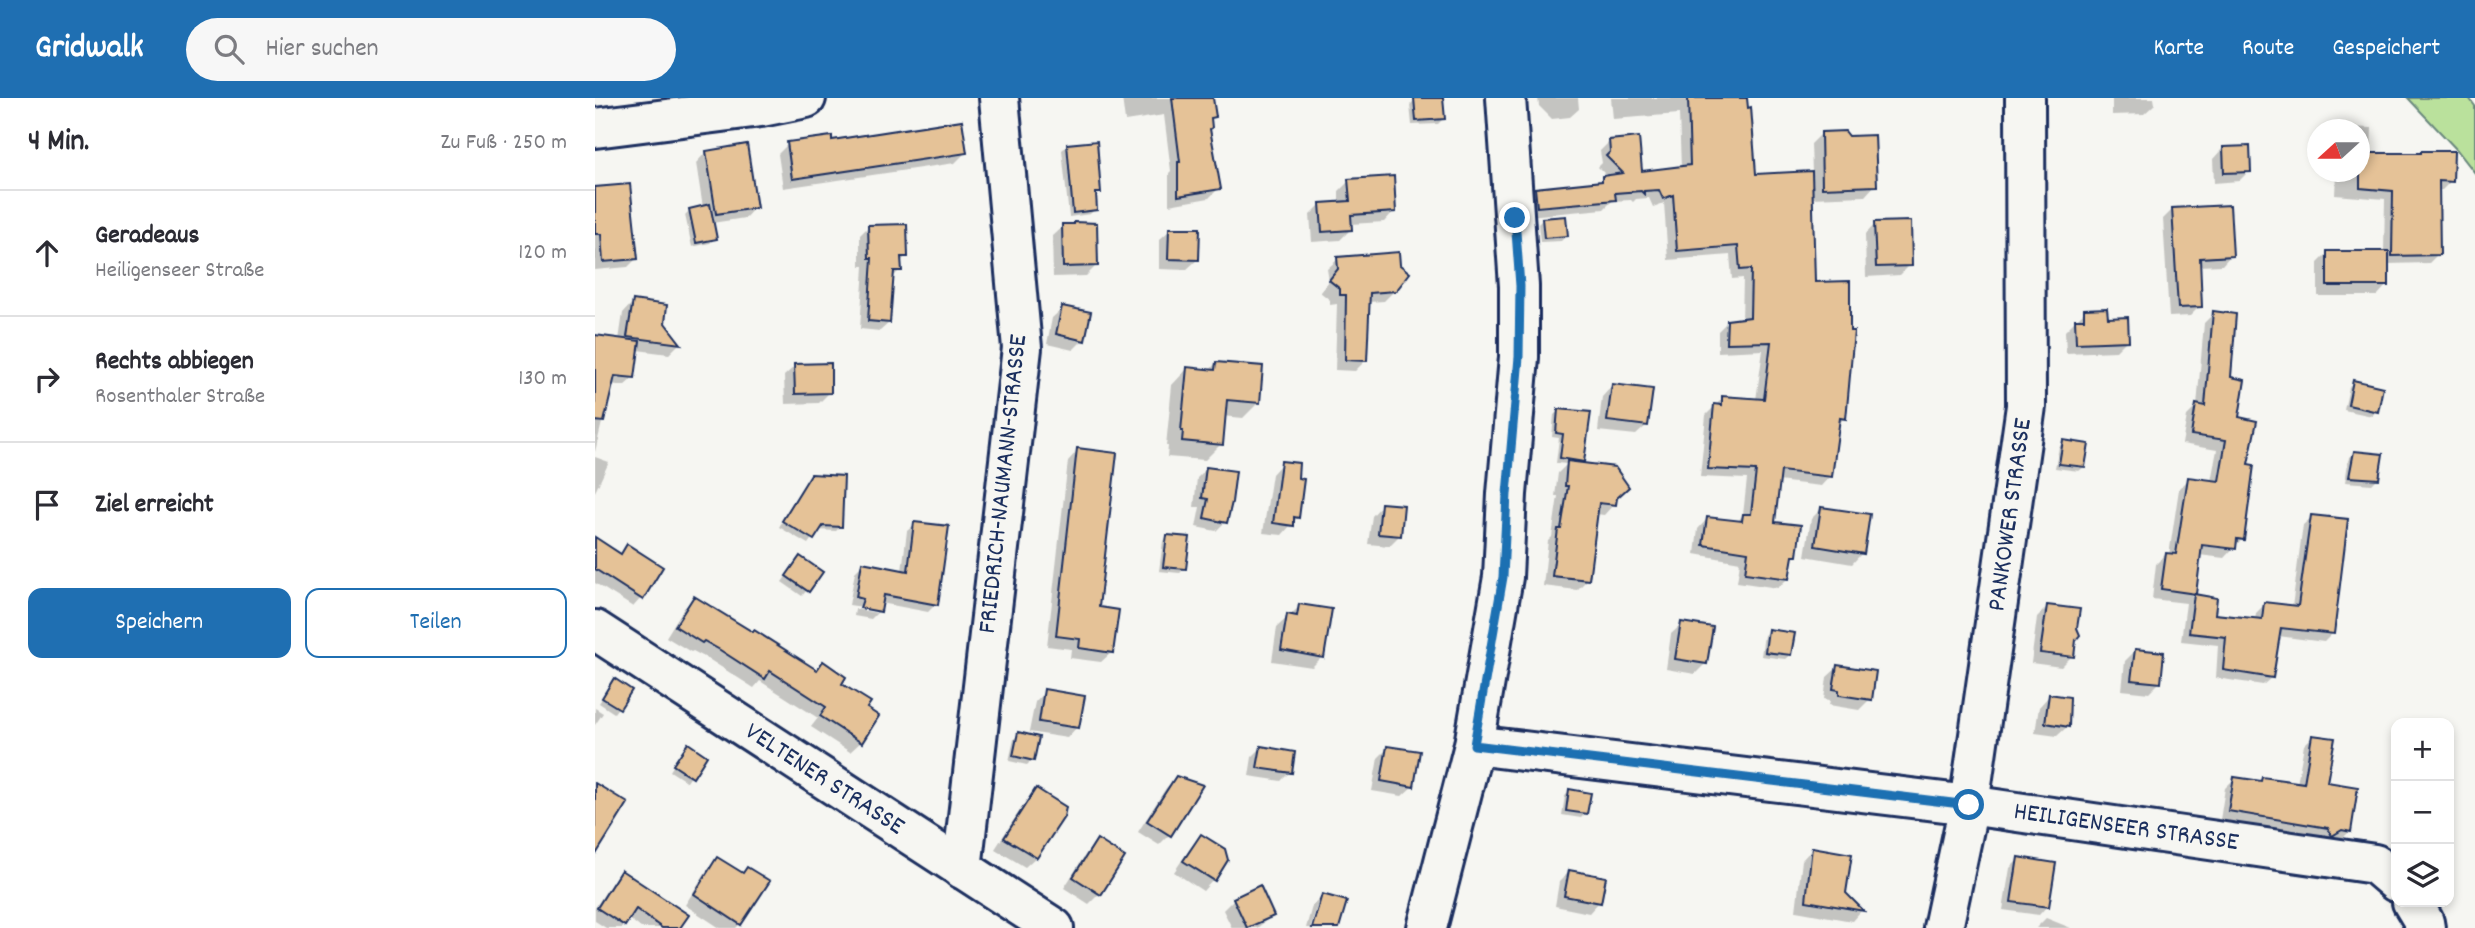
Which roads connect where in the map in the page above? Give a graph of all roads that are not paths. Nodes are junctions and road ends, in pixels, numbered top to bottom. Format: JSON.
{"nodes":[{"id":1,"x":806,"y":98,"type":"edge"},
{"id":2,"x":999,"y":98,"type":"edge"},
{"id":3,"x":1506,"y":98,"type":"edge"},
{"id":4,"x":2025,"y":98,"type":"edge"},
{"id":5,"x":760,"y":102,"type":"edge"},
{"id":6,"x":595,"y":128,"type":"edge"},
{"id":7,"x":595,"y":630,"type":"edge"},
{"id":8,"x":1474,"y":745,"type":"junction"},
{"id":9,"x":1969,"y":805,"type":"junction"},
{"id":10,"x":962,"y":869,"type":"junction"},
{"id":11,"x":2391,"y":878,"type":"edge"},
{"id":12,"x":2415,"y":907,"type":"edge"},
{"id":13,"x":1054,"y":928,"type":"edge"},
{"id":14,"x":1427,"y":928,"type":"edge"},
{"id":15,"x":1943,"y":928,"type":"edge"},
{"id":16,"x":2425,"y":928,"type":"edge"}],
"edges":[{"from":1,"to":5,"type":"street"},
{"from":2,"to":10,"type":"street","name":"FRIEDRICH-NAUMANN-STRASSE"},
{"from":3,"to":8,"type":"street"},
{"from":4,"to":9,"type":"street","name":"PANKOWER STRASSE"},
{"from":5,"to":6,"type":"street"},
{"from":7,"to":10,"type":"street","name":"VELTENER STRASSE"},
{"from":8,"to":9,"type":"street","name":"HEILIGENSEER STRASSE"},
{"from":8,"to":14,"type":"street"},
{"from":9,"to":11,"type":"street","name":"HEILIGENSEER STRASSE"},
{"from":9,"to":15,"type":"street","name":"PANKOWER STRASSE"},
{"from":10,"to":13,"type":"street","name":"VELTENER STRASSE"},
{"from":12,"to":16,"type":"street"}]}
